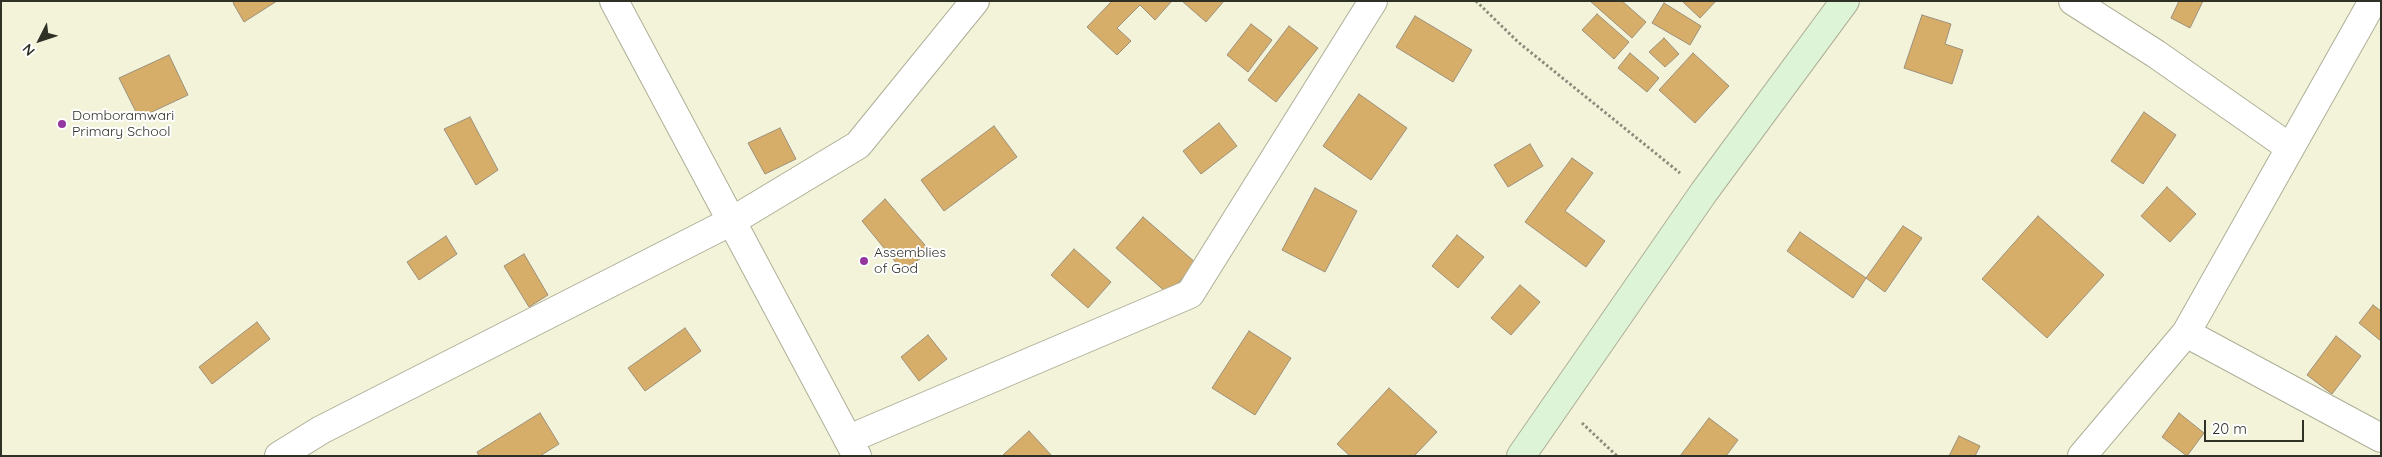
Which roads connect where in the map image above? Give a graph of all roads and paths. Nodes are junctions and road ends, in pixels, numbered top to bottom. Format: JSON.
{"nodes":[{"id":1,"x":614,"y":1,"type":"edge"},
{"id":2,"x":975,"y":1,"type":"edge"},
{"id":3,"x":1373,"y":1,"type":"edge"},
{"id":4,"x":1476,"y":1,"type":"edge"},
{"id":5,"x":1844,"y":1,"type":"edge"},
{"id":6,"x":2073,"y":1,"type":"edge"},
{"id":7,"x":2373,"y":1,"type":"edge"},
{"id":8,"x":2289,"y":147,"type":"junction"},
{"id":9,"x":1704,"y":192,"type":"junction"},
{"id":10,"x":732,"y":220,"type":"junction"},
{"id":11,"x":2186,"y":333,"type":"junction"},
{"id":12,"x":1559,"y":403,"type":"junction"},
{"id":13,"x":2381,"y":438,"type":"edge"},
{"id":14,"x":2381,"y":445,"type":"edge"},
{"id":15,"x":853,"y":448,"type":"edge"},
{"id":16,"x":279,"y":456,"type":"edge"},
{"id":17,"x":1521,"y":456,"type":"edge"},
{"id":18,"x":1617,"y":456,"type":"edge"},
{"id":19,"x":2082,"y":456,"type":"edge"},
{"id":20,"x":2377,"y":456,"type":"edge"}],
"edges":[{"from":1,"to":10,"type":"street"},
{"from":2,"to":10,"type":"street"},
{"from":3,"to":15,"type":"street"},
{"from":4,"to":9,"type":"path"},
{"from":5,"to":9,"type":"street"},
{"from":6,"to":8,"type":"street"},
{"from":7,"to":8,"type":"street"},
{"from":8,"to":11,"type":"street"},
{"from":9,"to":12,"type":"street"},
{"from":10,"to":15,"type":"street"},
{"from":10,"to":16,"type":"street"},
{"from":11,"to":13,"type":"street"},
{"from":11,"to":19,"type":"street"},
{"from":12,"to":17,"type":"street"},
{"from":12,"to":18,"type":"path"},
{"from":14,"to":20,"type":"street"}]}
